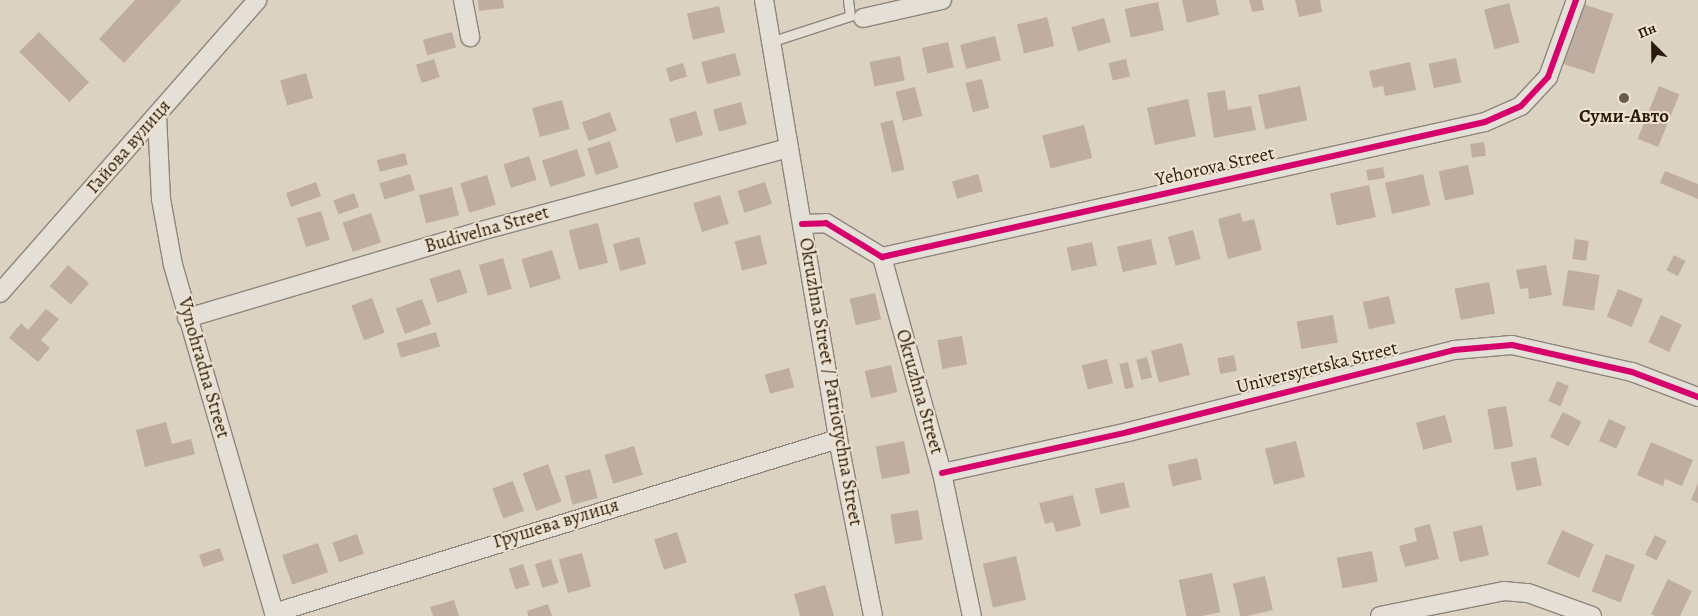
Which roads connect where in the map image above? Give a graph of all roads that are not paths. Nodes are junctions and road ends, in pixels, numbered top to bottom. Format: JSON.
{"nodes":[{"id":1,"x":258,"y":0,"type":"edge"},
{"id":2,"x":464,"y":0,"type":"edge"},
{"id":3,"x":764,"y":0,"type":"edge"},
{"id":4,"x":848,"y":0,"type":"edge"},
{"id":5,"x":942,"y":0,"type":"edge"},
{"id":6,"x":1576,"y":0,"type":"edge"},
{"id":7,"x":864,"y":18,"type":"dead end"},
{"id":8,"x":470,"y":37,"type":"dead end"},
{"id":9,"x":770,"y":42,"type":"junction"},
{"id":10,"x":157,"y":115,"type":"junction"},
{"id":11,"x":788,"y":148,"type":"junction"},
{"id":12,"x":802,"y":224,"type":"junction"},
{"id":13,"x":882,"y":257,"type":"junction"},
{"id":14,"x":0,"y":292,"type":"edge"},
{"id":15,"x":187,"y":318,"type":"junction"},
{"id":16,"x":1698,"y":398,"type":"edge"},
{"id":17,"x":838,"y":439,"type":"junction"},
{"id":18,"x":942,"y":473,"type":"junction"},
{"id":19,"x":275,"y":614,"type":"edge"},
{"id":20,"x":873,"y":616,"type":"edge"},
{"id":21,"x":972,"y":616,"type":"edge"},
{"id":22,"x":1380,"y":616,"type":"edge"},
{"id":23,"x":1592,"y":616,"type":"edge"}],
"edges":[{"from":1,"to":10,"type":"street","name":"Гайова вулиця"},
{"from":2,"to":8,"type":"street"},
{"from":3,"to":9,"type":"street","name":"Okruzhna Street / Patriotychna Street"},
{"from":4,"to":9,"type":"lane"},
{"from":5,"to":7,"type":"street"},
{"from":6,"to":13,"type":"street","name":"Yehorova Street"},
{"from":9,"to":11,"type":"street","name":"Okruzhna Street / Patriotychna Street"},
{"from":10,"to":14,"type":"street","name":"Гайова вулиця"},
{"from":10,"to":15,"type":"street","name":"Vynohradna Street"},
{"from":11,"to":12,"type":"street","name":"Okruzhna Street / Patriotychna Street"},
{"from":11,"to":15,"type":"street","name":"Budivelna Street"},
{"from":12,"to":13,"type":"street"},
{"from":12,"to":17,"type":"street","name":"Okruzhna Street / Patriotychna Street"},
{"from":13,"to":18,"type":"street","name":"Okruzhna Street"},
{"from":15,"to":19,"type":"street","name":"Vynohradna Street"},
{"from":16,"to":18,"type":"street","name":"Universytetska Street"},
{"from":17,"to":19,"type":"street","name":"Грушева вулиця"},
{"from":17,"to":20,"type":"street","name":"Okruzhna Street / Patriotychna Street"},
{"from":18,"to":21,"type":"street","name":"Okruzhna Street"},
{"from":22,"to":23,"type":"street"}]}
